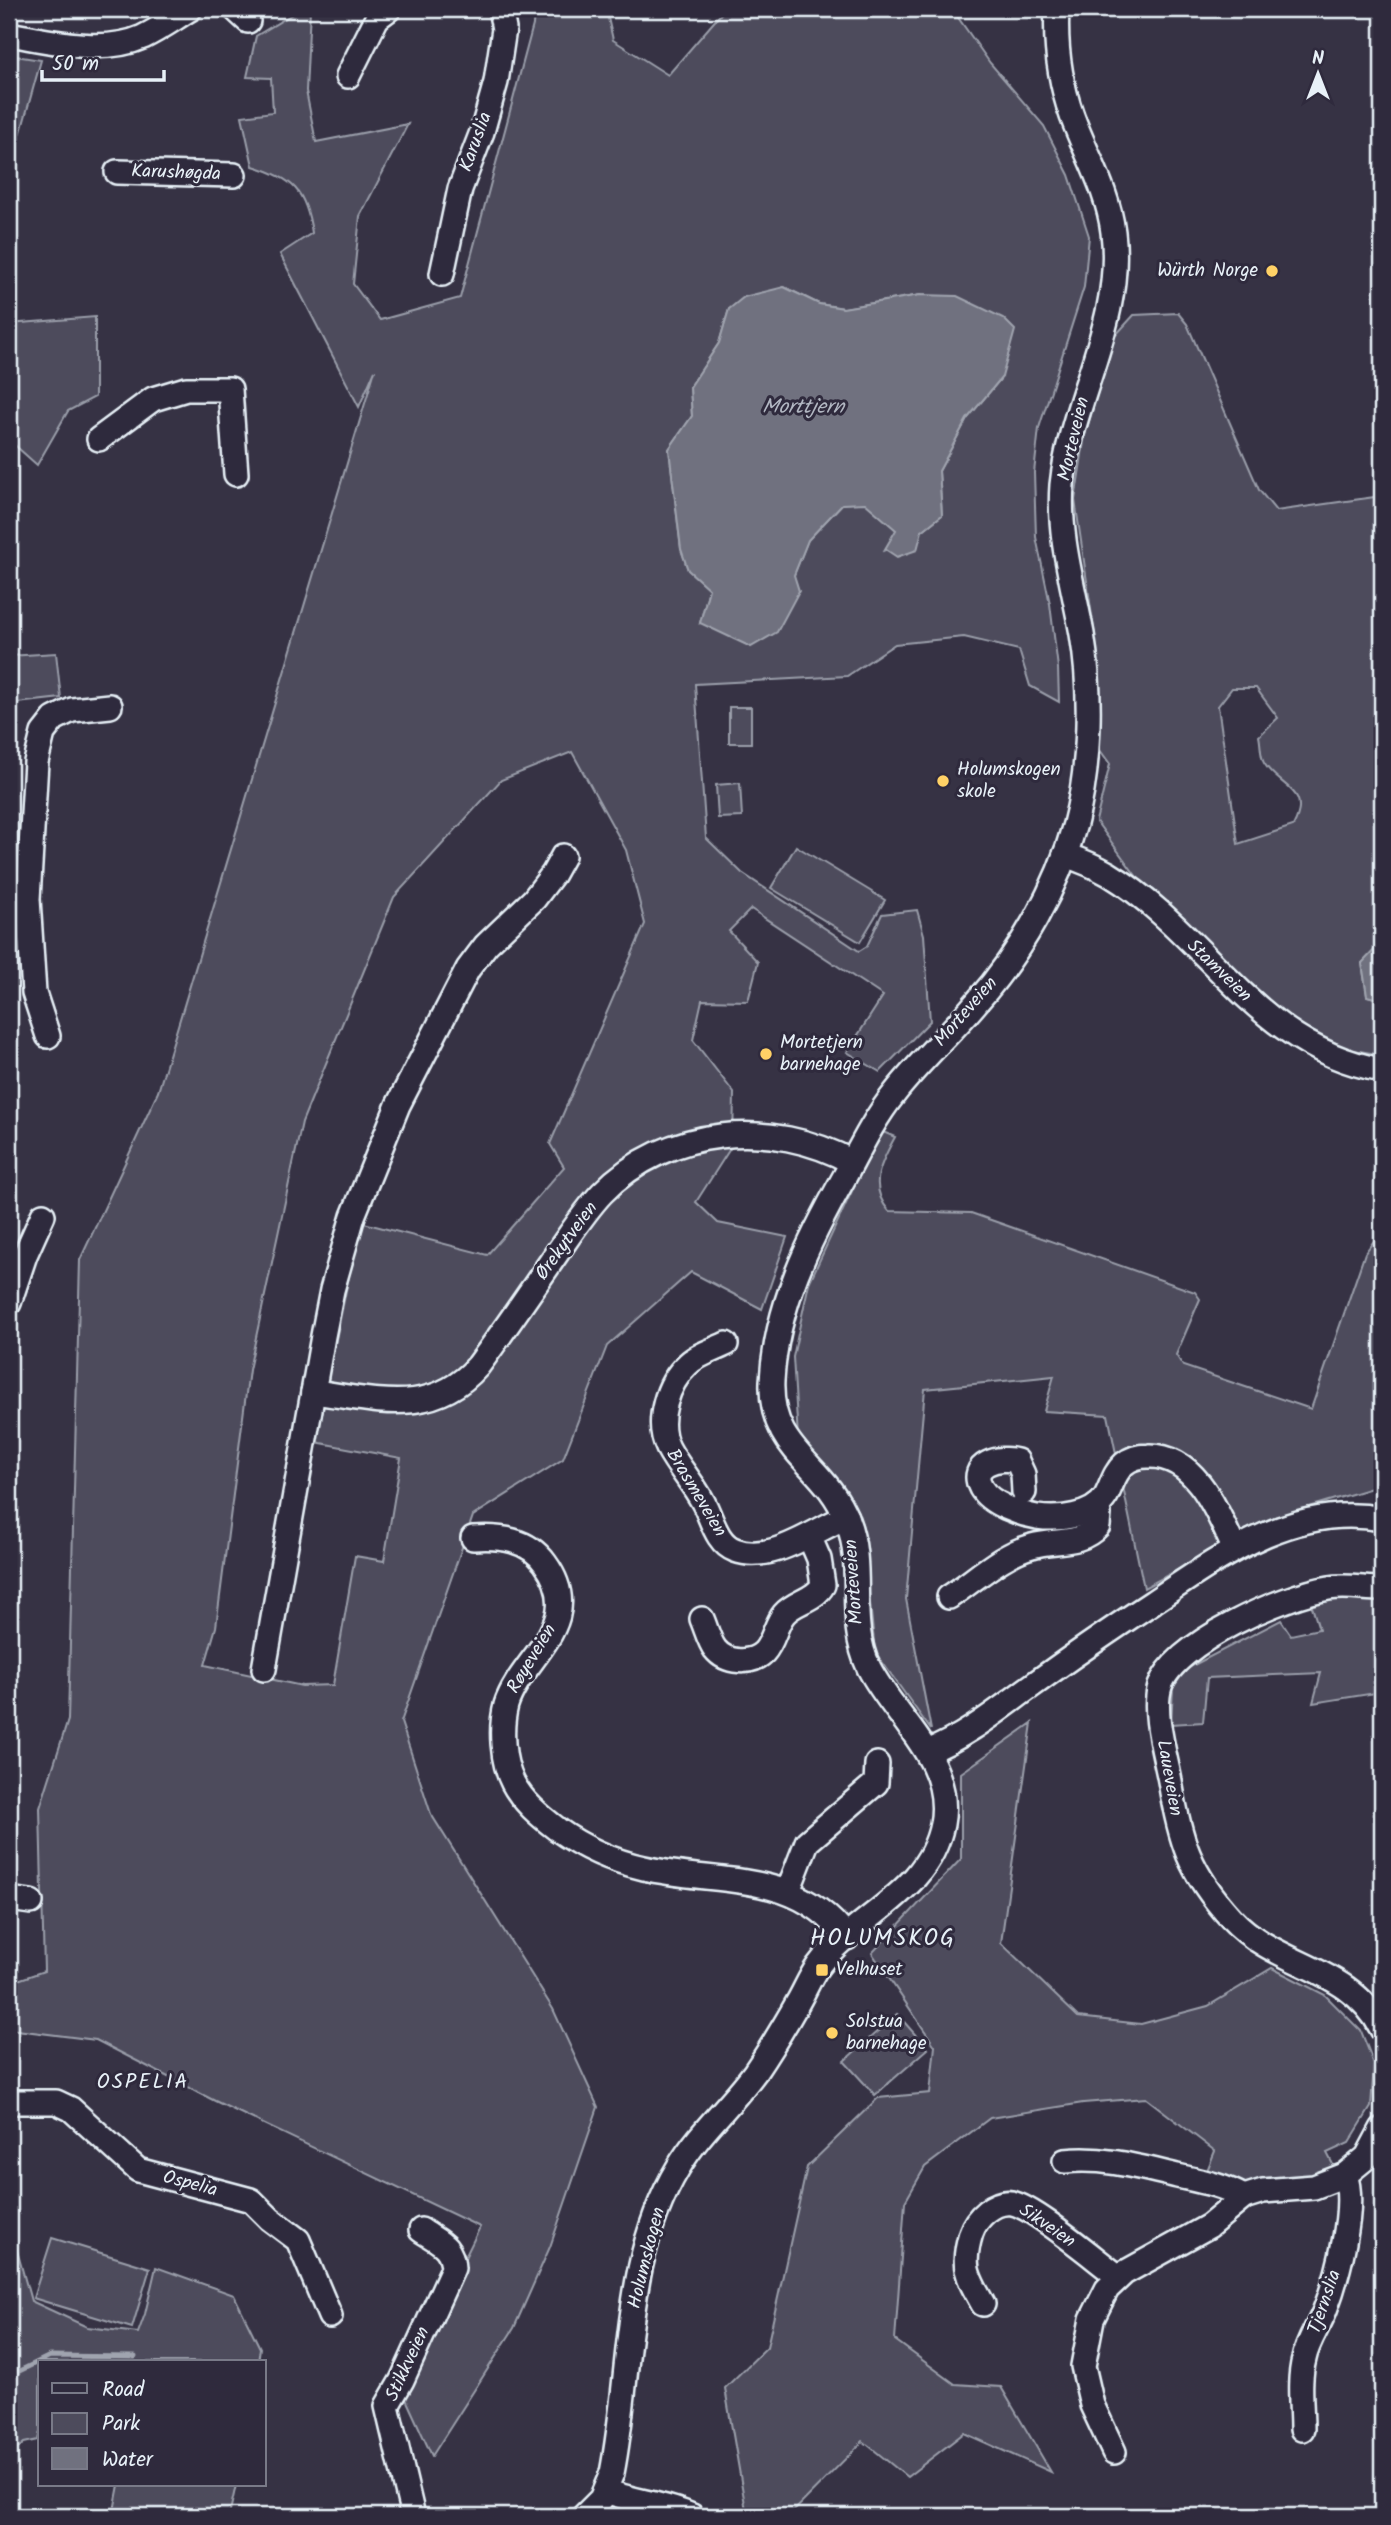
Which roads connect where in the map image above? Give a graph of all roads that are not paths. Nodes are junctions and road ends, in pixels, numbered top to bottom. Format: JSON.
{"nodes":[{"id":1,"x":190,"y":9,"type":"edge"},
{"id":2,"x":389,"y":9,"type":"edge"},
{"id":3,"x":500,"y":9,"type":"edge"},
{"id":4,"x":1057,"y":9,"type":"edge"},
{"id":5,"x":9,"y":34,"type":"edge"},
{"id":6,"x":348,"y":76,"type":"dead end"},
{"id":7,"x":117,"y":172,"type":"dead end"},
{"id":8,"x":234,"y":175,"type":"dead end"},
{"id":9,"x":442,"y":274,"type":"dead end"},
{"id":10,"x":99,"y":439,"type":"dead end"},
{"id":11,"x":236,"y":474,"type":"dead end"},
{"id":12,"x":110,"y":706,"type":"dead end"},
{"id":13,"x":1065,"y":855,"type":"junction"},
{"id":14,"x":563,"y":856,"type":"dead end"},
{"id":15,"x":48,"y":1037,"type":"dead end"},
{"id":16,"x":1382,"y":1070,"type":"edge"},
{"id":17,"x":852,"y":1162,"type":"junction"},
{"id":18,"x":43,"y":1215,"type":"dead end"},
{"id":19,"x":9,"y":1304,"type":"edge"},
{"id":20,"x":726,"y":1344,"type":"dead end"},
{"id":21,"x":313,"y":1392,"type":"junction"},
{"id":22,"x":1024,"y":1492,"type":"dead end"},
{"id":23,"x":1097,"y":1506,"type":"junction"},
{"id":24,"x":846,"y":1517,"type":"junction"},
{"id":25,"x":1382,"y":1519,"type":"edge"},
{"id":26,"x":808,"y":1536,"type":"junction"},
{"id":27,"x":473,"y":1538,"type":"dead end"},
{"id":28,"x":1234,"y":1548,"type":"junction"},
{"id":29,"x":1382,"y":1589,"type":"edge"},
{"id":30,"x":950,"y":1597,"type":"dead end"},
{"id":31,"x":702,"y":1619,"type":"dead end"},
{"id":32,"x":264,"y":1669,"type":"dead end"},
{"id":33,"x":927,"y":1752,"type":"junction"},
{"id":34,"x":877,"y":1764,"type":"dead end"},
{"id":35,"x":788,"y":1891,"type":"junction"},
{"id":36,"x":853,"y":1934,"type":"junction"},
{"id":37,"x":1382,"y":2029,"type":"edge"},
{"id":38,"x":9,"y":2102,"type":"edge"},
{"id":39,"x":1382,"y":2129,"type":"edge"},
{"id":40,"x":1065,"y":2161,"type":"dead end"},
{"id":41,"x":1345,"y":2175,"type":"junction"},
{"id":42,"x":1244,"y":2197,"type":"junction"},
{"id":43,"x":421,"y":2230,"type":"dead end"},
{"id":44,"x":1119,"y":2277,"type":"junction"},
{"id":45,"x":983,"y":2304,"type":"dead end"},
{"id":46,"x":330,"y":2316,"type":"dead end"},
{"id":47,"x":1302,"y":2429,"type":"dead end"},
{"id":48,"x":1114,"y":2452,"type":"dead end"},
{"id":49,"x":606,"y":2491,"type":"junction"},
{"id":50,"x":413,"y":2516,"type":"edge"},
{"id":51,"x":583,"y":2516,"type":"edge"},
{"id":52,"x":692,"y":2516,"type":"edge"}],
"edges":[{"from":1,"to":5,"type":"street"},
{"from":2,"to":6,"type":"street"},
{"from":3,"to":9,"type":"street","name":"Karuslia"},
{"from":4,"to":13,"type":"street","name":"Morteveien"},
{"from":7,"to":8,"type":"street","name":"Karushøgda"},
{"from":10,"to":11,"type":"street"},
{"from":12,"to":15,"type":"street"},
{"from":13,"to":16,"type":"street","name":"Stamveien"},
{"from":13,"to":17,"type":"street","name":"Morteveien"},
{"from":14,"to":21,"type":"street"},
{"from":17,"to":21,"type":"street","name":"Ørekytveien"},
{"from":17,"to":24,"type":"street","name":"Morteveien"},
{"from":18,"to":19,"type":"street"},
{"from":20,"to":26,"type":"street","name":"Brasmeveien"},
{"from":21,"to":32,"type":"street"},
{"from":22,"to":23,"type":"street"},
{"from":23,"to":28,"type":"street"},
{"from":23,"to":30,"type":"street"},
{"from":24,"to":26,"type":"street","name":"Brasmeveien"},
{"from":24,"to":33,"type":"street","name":"Morteveien"},
{"from":25,"to":28,"type":"street"},
{"from":26,"to":31,"type":"street"},
{"from":27,"to":35,"type":"street","name":"Røyeveien"},
{"from":28,"to":33,"type":"street"},
{"from":29,"to":37,"type":"street","name":"Laueveien"},
{"from":33,"to":36,"type":"street","name":"Morteveien"},
{"from":34,"to":35,"type":"street"},
{"from":35,"to":36,"type":"street","name":"Røyeveien"},
{"from":36,"to":49,"type":"street","name":"Holumskogen"},
{"from":38,"to":46,"type":"street","name":"Ospelia"},
{"from":39,"to":41,"type":"street"},
{"from":40,"to":42,"type":"street"},
{"from":41,"to":42,"type":"street"},
{"from":41,"to":47,"type":"street","name":"Tjernslia"},
{"from":42,"to":44,"type":"street"},
{"from":43,"to":50,"type":"street","name":"Stikkveien"},
{"from":44,"to":45,"type":"street","name":"Sikveien"},
{"from":44,"to":48,"type":"street"},
{"from":49,"to":51,"type":"street","name":"Holumskogen"},
{"from":49,"to":52,"type":"street"}]}
